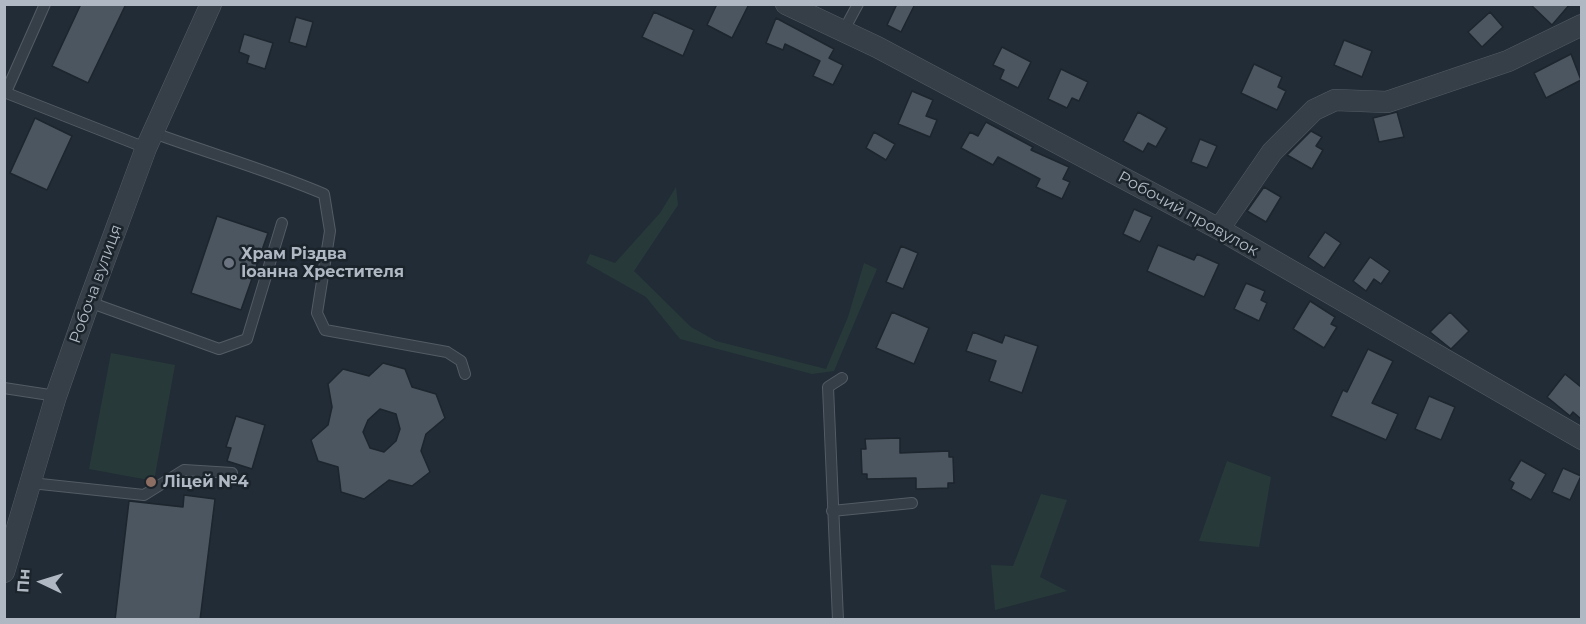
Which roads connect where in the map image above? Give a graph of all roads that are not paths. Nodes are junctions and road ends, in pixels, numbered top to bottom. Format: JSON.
{"nodes":[{"id":1,"x":45,"y":4,"type":"edge"},
{"id":2,"x":212,"y":4,"type":"edge"},
{"id":3,"x":786,"y":4,"type":"edge"},
{"id":4,"x":858,"y":4,"type":"edge"},
{"id":5,"x":1581,"y":25,"type":"edge"},
{"id":6,"x":844,"y":30,"type":"junction"},
{"id":7,"x":5,"y":92,"type":"edge"},
{"id":8,"x":150,"y":141,"type":"junction"},
{"id":9,"x":282,"y":223,"type":"dead end"},
{"id":10,"x":1219,"y":229,"type":"junction"},
{"id":11,"x":89,"y":302,"type":"junction"},
{"id":12,"x":465,"y":374,"type":"dead end"},
{"id":13,"x":842,"y":378,"type":"dead end"},
{"id":14,"x":4,"y":388,"type":"edge"},
{"id":15,"x":56,"y":396,"type":"junction"},
{"id":16,"x":1581,"y":439,"type":"edge"},
{"id":17,"x":232,"y":473,"type":"dead end"},
{"id":18,"x":31,"y":483,"type":"junction"},
{"id":19,"x":912,"y":502,"type":"dead end"},
{"id":20,"x":832,"y":512,"type":"junction"},
{"id":21,"x":4,"y":572,"type":"edge"},
{"id":22,"x":838,"y":620,"type":"edge"}],
"edges":[{"from":1,"to":7,"type":"lane"},
{"from":2,"to":8,"type":"street","name":"Робоча вулиця"},
{"from":3,"to":6,"type":"street","name":"Робочий провулок"},
{"from":4,"to":6,"type":"lane"},
{"from":5,"to":10,"type":"street"},
{"from":6,"to":10,"type":"street","name":"Робочий провулок"},
{"from":7,"to":8,"type":"lane"},
{"from":8,"to":11,"type":"street","name":"Робоча вулиця"},
{"from":8,"to":12,"type":"lane"},
{"from":9,"to":11,"type":"lane"},
{"from":10,"to":16,"type":"street","name":"Робочий провулок"},
{"from":11,"to":15,"type":"street","name":"Робоча вулиця"},
{"from":13,"to":20,"type":"lane"},
{"from":14,"to":15,"type":"lane"},
{"from":15,"to":18,"type":"street","name":"Робоча вулиця"},
{"from":17,"to":18,"type":"lane"},
{"from":18,"to":21,"type":"street","name":"Робоча вулиця"},
{"from":19,"to":20,"type":"lane"},
{"from":20,"to":22,"type":"lane"}]}
